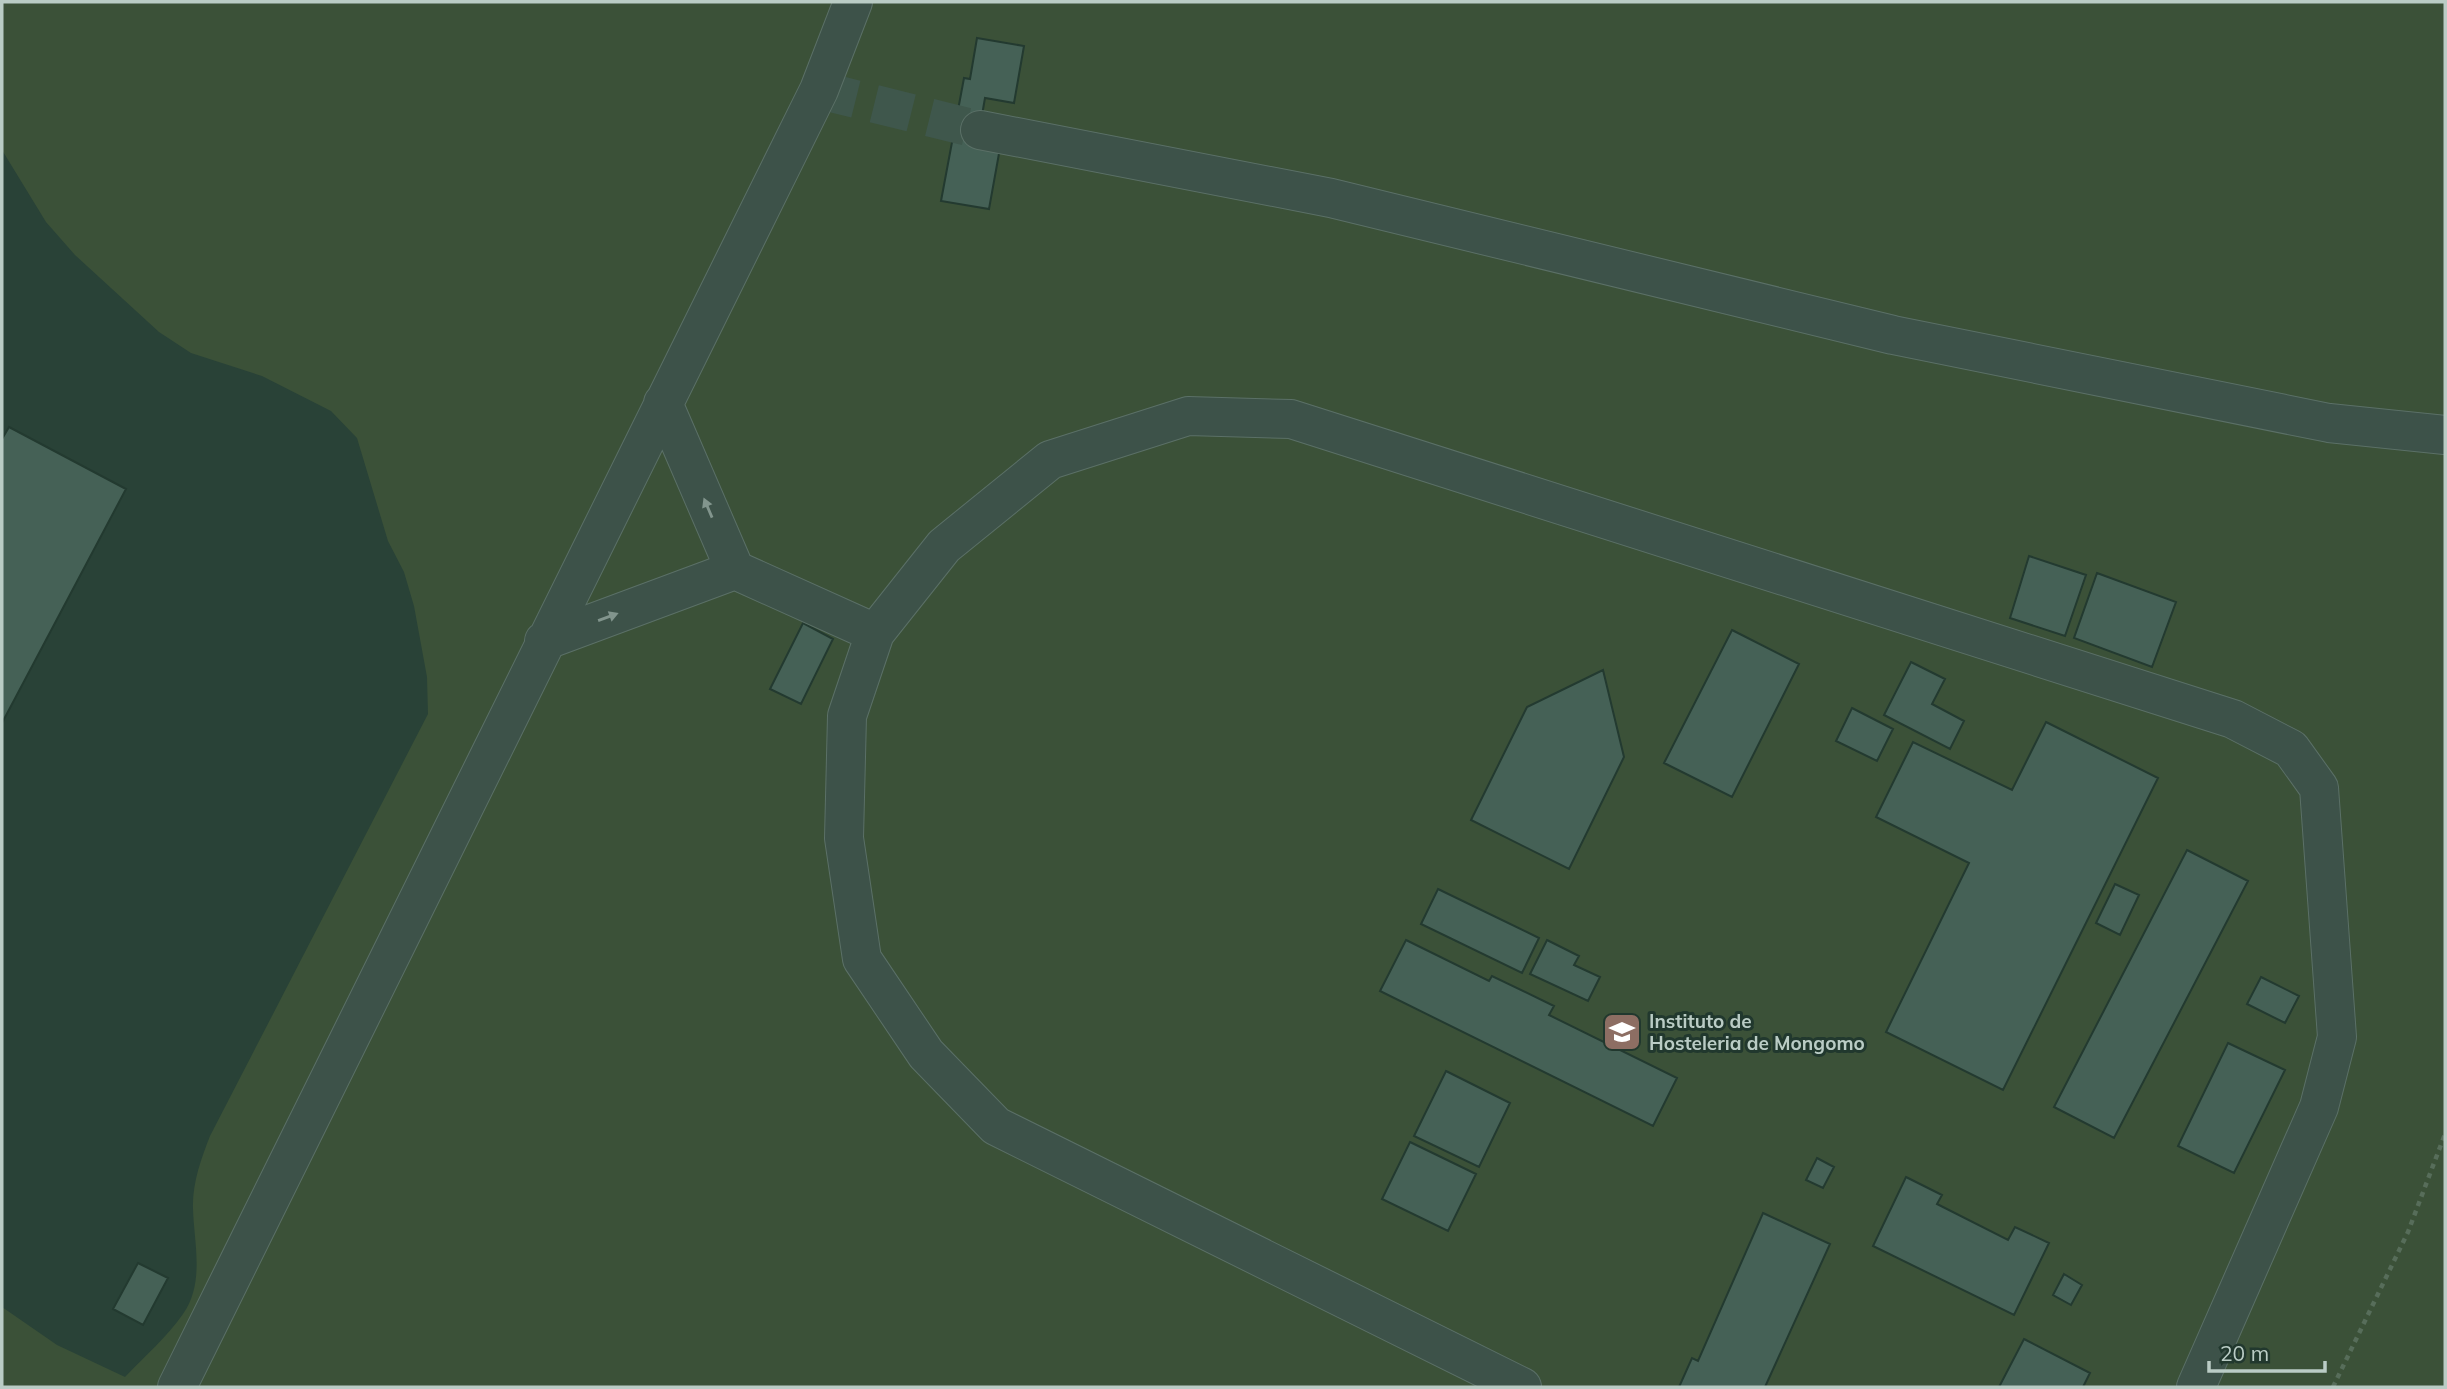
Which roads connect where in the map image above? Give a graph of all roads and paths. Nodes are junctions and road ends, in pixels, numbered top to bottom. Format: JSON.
{"nodes":[{"id":1,"x":853,"y":2,"type":"edge"},
{"id":2,"x":979,"y":130,"type":"tunnel mouth"},
{"id":3,"x":663,"y":403,"type":"junction"},
{"id":4,"x":2445,"y":435,"type":"edge"},
{"id":5,"x":735,"y":570,"type":"junction"},
{"id":6,"x":874,"y":633,"type":"junction"},
{"id":7,"x":544,"y":641,"type":"junction"},
{"id":8,"x":2445,"y":1135,"type":"edge"},
{"id":9,"x":177,"y":1387,"type":"edge"},
{"id":10,"x":1522,"y":1387,"type":"edge"},
{"id":11,"x":2196,"y":1387,"type":"edge"},
{"id":12,"x":2333,"y":1387,"type":"edge"}],
"edges":[{"from":1,"to":3,"type":"street"},
{"from":2,"to":4,"type":"street"},
{"from":5,"to":3,"type":"street","one_way":true},
{"from":3,"to":7,"type":"street"},
{"from":5,"to":6,"type":"street"},
{"from":7,"to":5,"type":"street","one_way":true},
{"from":6,"to":10,"type":"street"},
{"from":6,"to":11,"type":"street"},
{"from":7,"to":9,"type":"street"},
{"from":8,"to":12,"type":"path"}]}
